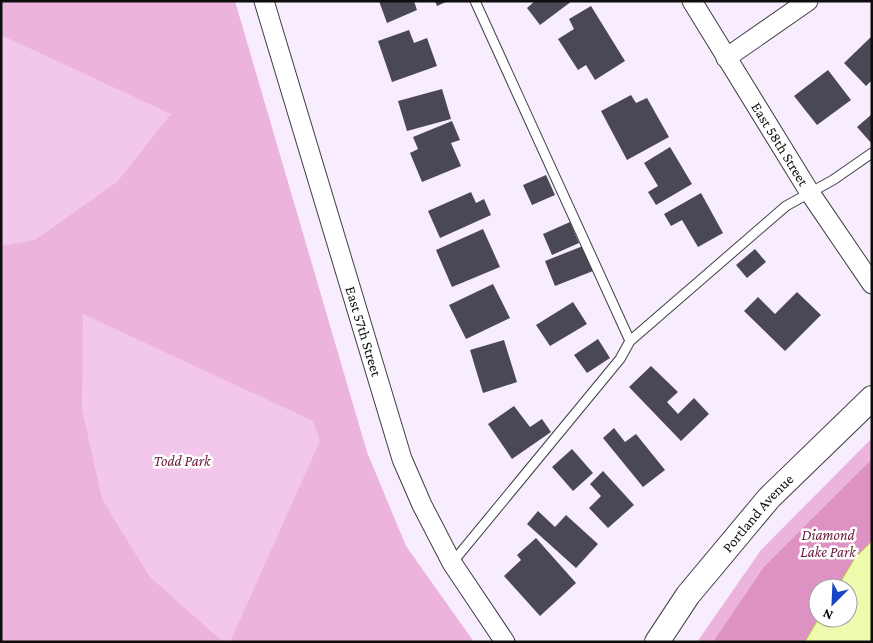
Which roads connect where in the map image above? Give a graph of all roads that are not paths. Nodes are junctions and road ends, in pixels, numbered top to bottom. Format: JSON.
{"nodes":[{"id":1,"x":264,"y":1,"type":"edge"},
{"id":2,"x":475,"y":1,"type":"edge"},
{"id":3,"x":692,"y":1,"type":"edge"},
{"id":4,"x":808,"y":1,"type":"edge"},
{"id":5,"x":726,"y":58,"type":"junction"},
{"id":6,"x":872,"y":153,"type":"edge"},
{"id":7,"x":810,"y":193,"type":"junction"},
{"id":8,"x":872,"y":284,"type":"edge"},
{"id":9,"x":630,"y":340,"type":"junction"},
{"id":10,"x":872,"y":398,"type":"edge"},
{"id":11,"x":452,"y":563,"type":"junction"},
{"id":12,"x":505,"y":642,"type":"edge"},
{"id":13,"x":657,"y":642,"type":"edge"}],
"edges":[{"from":1,"to":11,"type":"street","name":"East 57th Street"},
{"from":2,"to":9,"type":"lane"},
{"from":3,"to":5,"type":"street","name":"East 58th Street"},
{"from":4,"to":5,"type":"street"},
{"from":5,"to":7,"type":"street","name":"East 58th Street"},
{"from":6,"to":7,"type":"lane"},
{"from":7,"to":8,"type":"street","name":"East 58th Street"},
{"from":7,"to":9,"type":"lane"},
{"from":9,"to":11,"type":"lane"},
{"from":10,"to":13,"type":"street","name":"Portland Avenue"},
{"from":11,"to":12,"type":"street","name":"East 57th Street"}]}
